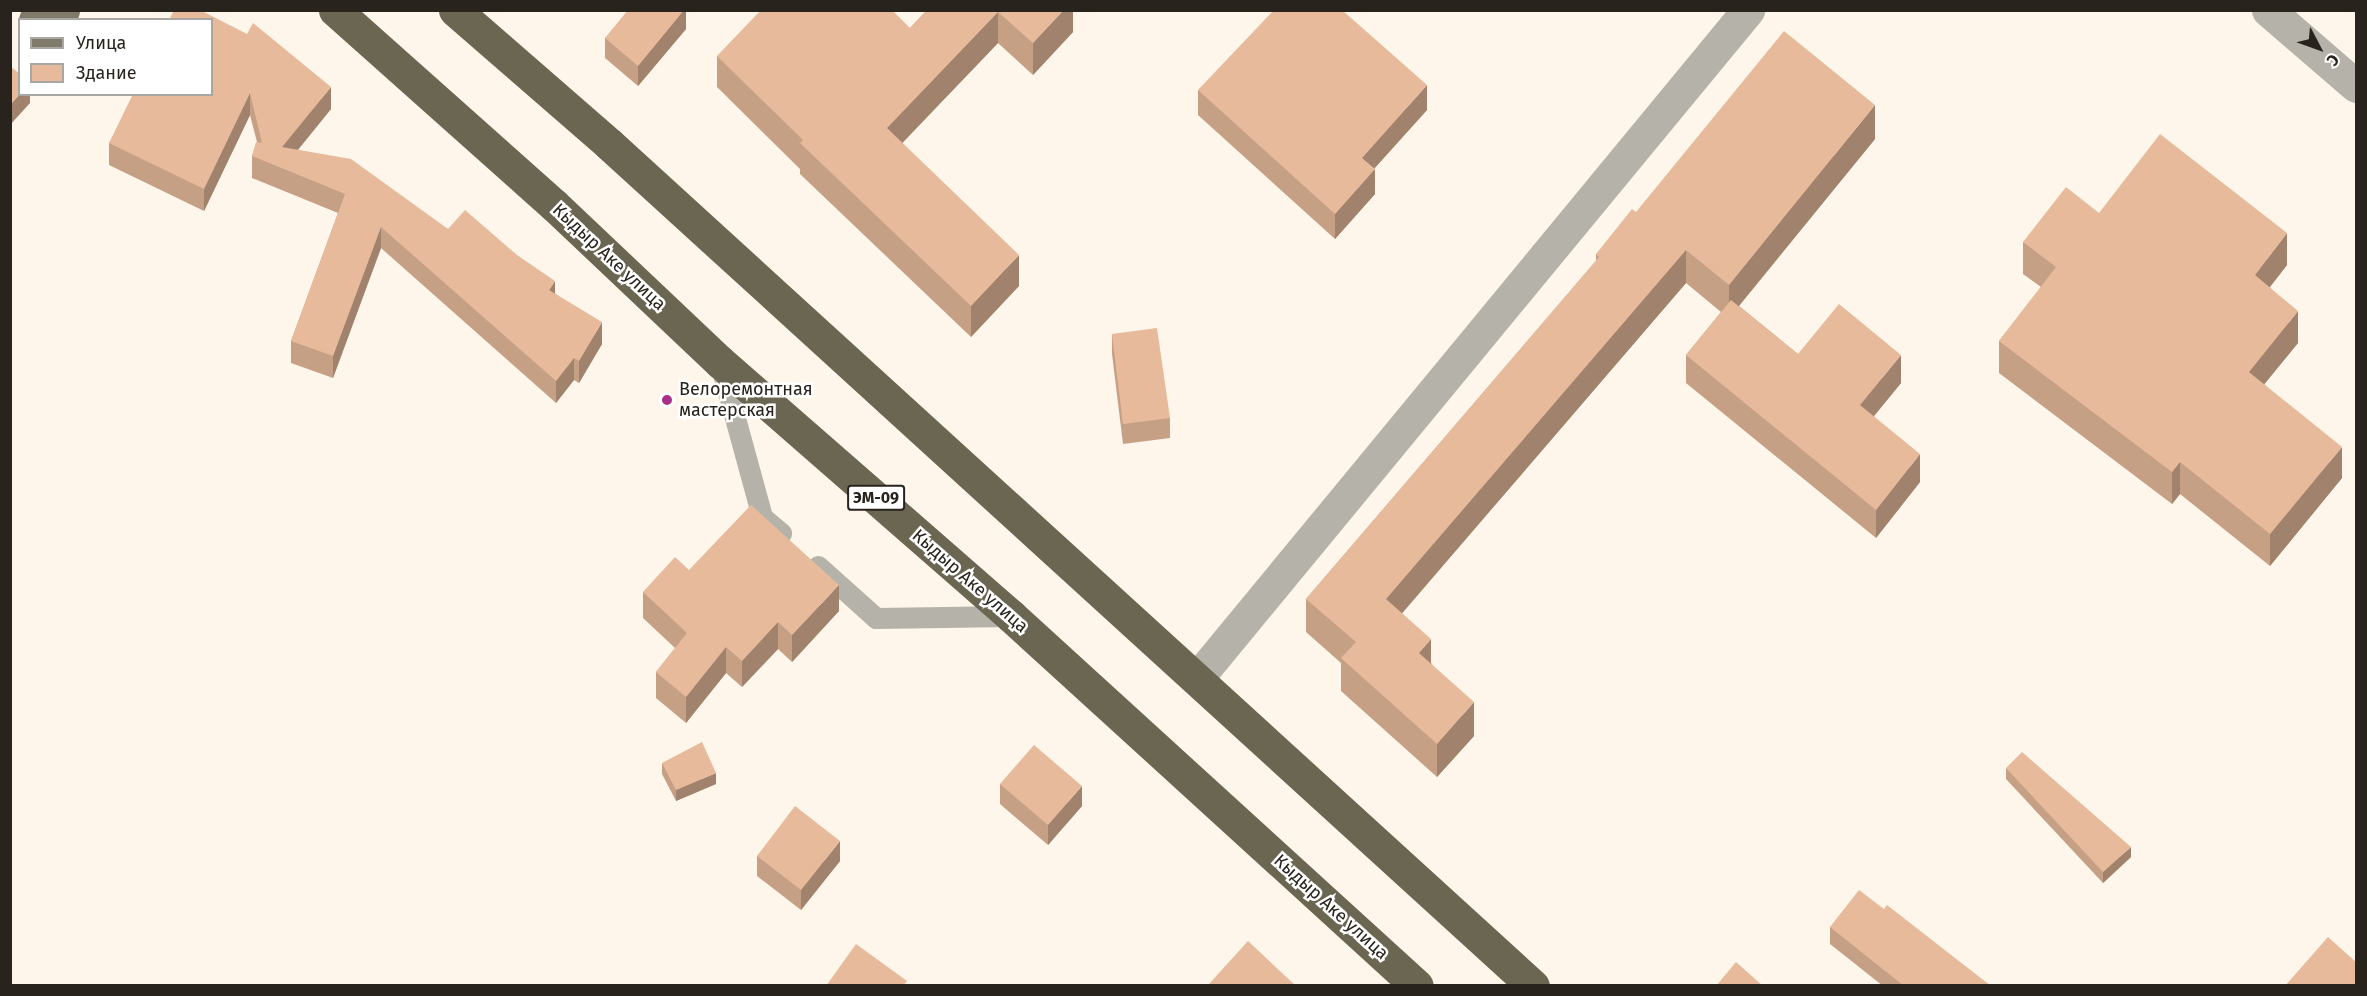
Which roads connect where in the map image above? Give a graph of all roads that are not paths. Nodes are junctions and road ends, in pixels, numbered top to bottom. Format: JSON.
{"nodes":[{"id":1,"x":63,"y":10,"type":"edge"},
{"id":2,"x":335,"y":10,"type":"edge"},
{"id":3,"x":455,"y":10,"type":"edge"},
{"id":4,"x":1749,"y":10,"type":"edge"},
{"id":5,"x":2268,"y":10,"type":"edge"},
{"id":6,"x":41,"y":18,"type":"edge"},
{"id":7,"x":2356,"y":86,"type":"edge"},
{"id":8,"x":720,"y":362,"type":"junction"},
{"id":9,"x":1011,"y":616,"type":"junction"},
{"id":10,"x":1198,"y":677,"type":"junction"},
{"id":11,"x":1417,"y":986,"type":"edge"},
{"id":12,"x":1533,"y":986,"type":"edge"}],
"edges":[{"from":1,"to":6,"type":"main road"},
{"from":2,"to":8,"type":"highway","name":"Кыдыр Аке улица","number":"ЭМ-09"},
{"from":3,"to":10,"type":"highway"},
{"from":4,"to":10,"type":"street"},
{"from":5,"to":7,"type":"street"},
{"from":8,"to":9,"type":"highway","name":"Кыдыр Аке улица","number":"ЭМ-09"},
{"from":8,"to":9,"type":"lane"},
{"from":9,"to":11,"type":"highway","name":"Кыдыр Аке улица","number":"ЭМ-09"},
{"from":10,"to":12,"type":"highway"}]}
